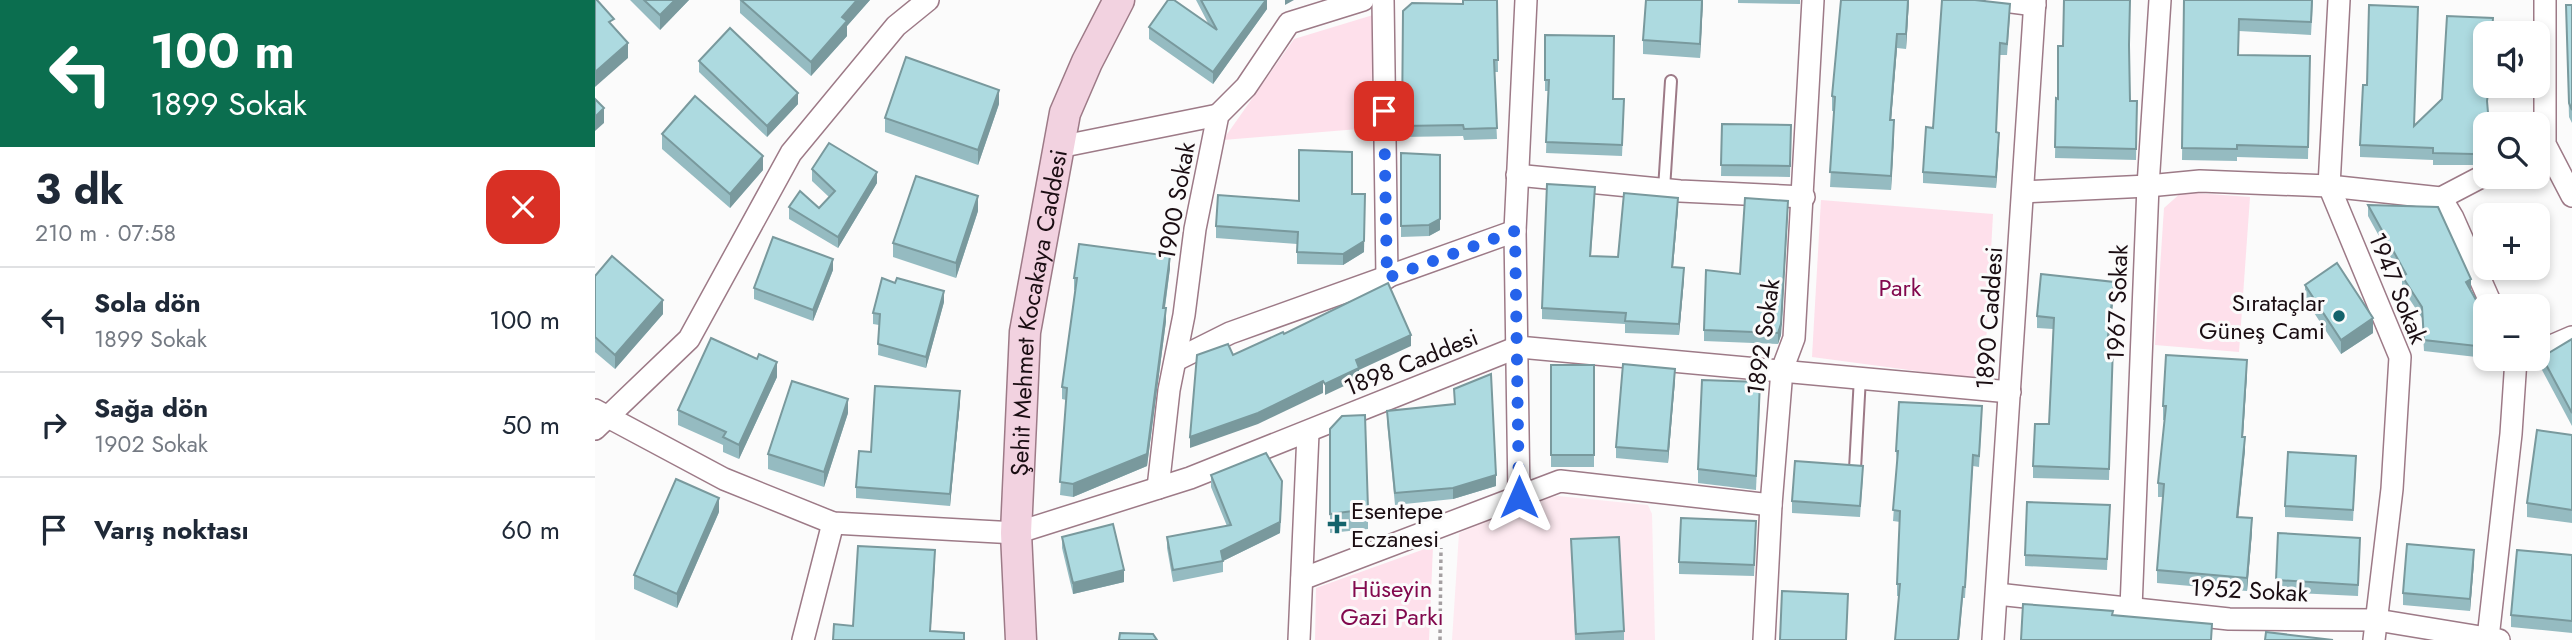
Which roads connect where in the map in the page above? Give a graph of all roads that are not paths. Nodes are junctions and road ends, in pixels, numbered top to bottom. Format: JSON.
{"nodes":[{"id":1,"x":928,"y":0,"type":"edge"},
{"id":2,"x":1119,"y":0,"type":"edge"},
{"id":3,"x":1363,"y":0,"type":"edge"},
{"id":4,"x":1383,"y":0,"type":"edge"},
{"id":5,"x":1526,"y":0,"type":"edge"},
{"id":6,"x":1813,"y":0,"type":"edge"},
{"id":7,"x":1996,"y":0,"type":"edge"},
{"id":8,"x":2160,"y":0,"type":"edge"},
{"id":9,"x":2339,"y":0,"type":"edge"},
{"id":10,"x":2545,"y":0,"type":"edge"},
{"id":11,"x":2035,"y":2,"type":"edge"},
{"id":12,"x":1671,"y":81,"type":"dead end"},
{"id":13,"x":2542,"y":112,"type":"edge"},
{"id":14,"x":1218,"y":115,"type":"junction"},
{"id":15,"x":1059,"y":147,"type":"junction"},
{"id":16,"x":2550,"y":161,"type":"edge"},
{"id":17,"x":1517,"y":175,"type":"junction"},
{"id":18,"x":2473,"y":181,"type":"edge"},
{"id":19,"x":2148,"y":186,"type":"junction"},
{"id":20,"x":2329,"y":186,"type":"junction"},
{"id":21,"x":1664,"y":189,"type":"junction"},
{"id":22,"x":2023,"y":192,"type":"junction"},
{"id":23,"x":2572,"y":196,"type":"edge"},
{"id":24,"x":1804,"y":197,"type":"junction"},
{"id":25,"x":2441,"y":198,"type":"junction"},
{"id":26,"x":1515,"y":231,"type":"junction"},
{"id":27,"x":1387,"y":278,"type":"junction"},
{"id":28,"x":2487,"y":294,"type":"edge"},
{"id":29,"x":2572,"y":337,"type":"edge"},
{"id":30,"x":2550,"y":346,"type":"edge"},
{"id":31,"x":1518,"y":347,"type":"junction"},
{"id":32,"x":1176,"y":360,"type":"junction"},
{"id":33,"x":1782,"y":370,"type":"junction"},
{"id":34,"x":2517,"y":371,"type":"edge"},
{"id":35,"x":1860,"y":377,"type":"junction"},
{"id":36,"x":2010,"y":392,"type":"junction"},
{"id":37,"x":599,"y":418,"type":"edge"},
{"id":38,"x":1308,"y":433,"type":"junction"},
{"id":39,"x":1855,"y":469,"type":"edge"},
{"id":40,"x":1158,"y":488,"type":"junction"},
{"id":41,"x":1519,"y":497,"type":"junction"},
{"id":42,"x":1771,"y":505,"type":"junction"},
{"id":43,"x":833,"y":523,"type":"junction"},
{"id":44,"x":1016,"y":533,"type":"junction"},
{"id":45,"x":1302,"y":579,"type":"junction"},
{"id":46,"x":1997,"y":594,"type":"junction"},
{"id":47,"x":2131,"y":608,"type":"junction"},
{"id":48,"x":2229,"y":629,"type":"edge"},
{"id":49,"x":2375,"y":630,"type":"edge"},
{"id":50,"x":2494,"y":639,"type":"edge"},
{"id":51,"x":803,"y":640,"type":"edge"},
{"id":52,"x":1021,"y":640,"type":"edge"},
{"id":53,"x":1299,"y":640,"type":"edge"},
{"id":54,"x":1764,"y":640,"type":"edge"},
{"id":55,"x":1993,"y":640,"type":"edge"}],
"edges":[{"from":1,"to":37,"type":"street"},
{"from":2,"to":15,"type":"street","name":"Şehit Mehmet Kocakaya Caddesi"},
{"from":3,"to":14,"type":"street","name":"1900 Sokak"},
{"from":4,"to":27,"type":"street"},
{"from":5,"to":17,"type":"street"},
{"from":6,"to":24,"type":"street","name":"1892 Sokak"},
{"from":7,"to":11,"type":"street"},
{"from":8,"to":19,"type":"street","name":"1967 Sokak"},
{"from":9,"to":20,"type":"street","name":"1947 Sokak"},
{"from":10,"to":13,"type":"street"},
{"from":11,"to":22,"type":"street","name":"1890 Caddesi"},
{"from":12,"to":21,"type":"lane"},
{"from":14,"to":15,"type":"street"},
{"from":14,"to":32,"type":"street","name":"1900 Sokak"},
{"from":15,"to":44,"type":"street","name":"Şehit Mehmet Kocakaya Caddesi"},
{"from":16,"to":23,"type":"street"},
{"from":17,"to":21,"type":"street"},
{"from":17,"to":26,"type":"street"},
{"from":18,"to":25,"type":"street"},
{"from":19,"to":20,"type":"street"},
{"from":19,"to":22,"type":"street"},
{"from":19,"to":47,"type":"street","name":"1967 Sokak"},
{"from":20,"to":25,"type":"street"},
{"from":20,"to":49,"type":"street","name":"1947 Sokak"},
{"from":21,"to":24,"type":"street"},
{"from":22,"to":36,"type":"street","name":"1890 Caddesi"},
{"from":24,"to":33,"type":"street","name":"1892 Sokak"},
{"from":25,"to":28,"type":"street"},
{"from":26,"to":27,"type":"street"},
{"from":26,"to":31,"type":"street"},
{"from":27,"to":32,"type":"street"},
{"from":29,"to":30,"type":"street"},
{"from":31,"to":33,"type":"street","name":"1898 Caddesi"},
{"from":31,"to":38,"type":"street","name":"1898 Caddesi"},
{"from":31,"to":41,"type":"street"},
{"from":32,"to":40,"type":"street","name":"1900 Sokak"},
{"from":33,"to":35,"type":"street","name":"1898 Caddesi"},
{"from":33,"to":42,"type":"street","name":"1892 Sokak"},
{"from":34,"to":50,"type":"street"},
{"from":35,"to":36,"type":"street","name":"1898 Caddesi"},
{"from":35,"to":39,"type":"lane"},
{"from":36,"to":46,"type":"street","name":"1890 Caddesi"},
{"from":37,"to":43,"type":"street"},
{"from":38,"to":40,"type":"street","name":"1898 Caddesi"},
{"from":38,"to":45,"type":"street"},
{"from":40,"to":44,"type":"street","name":"1898 Caddesi"},
{"from":41,"to":42,"type":"street"},
{"from":41,"to":45,"type":"street"},
{"from":42,"to":54,"type":"street","name":"1892 Sokak"},
{"from":43,"to":44,"type":"street"},
{"from":43,"to":51,"type":"street"},
{"from":44,"to":52,"type":"street","name":"Şehit Mehmet Kocakaya Caddesi"},
{"from":45,"to":53,"type":"street"},
{"from":46,"to":47,"type":"street","name":"1952 Sokak"},
{"from":46,"to":55,"type":"street","name":"1890 Caddesi"},
{"from":47,"to":48,"type":"street","name":"1952 Sokak"},
{"from":48,"to":49,"type":"street","name":"1952 Sokak"},
{"from":49,"to":50,"type":"street","name":"1952 Sokak"}]}
